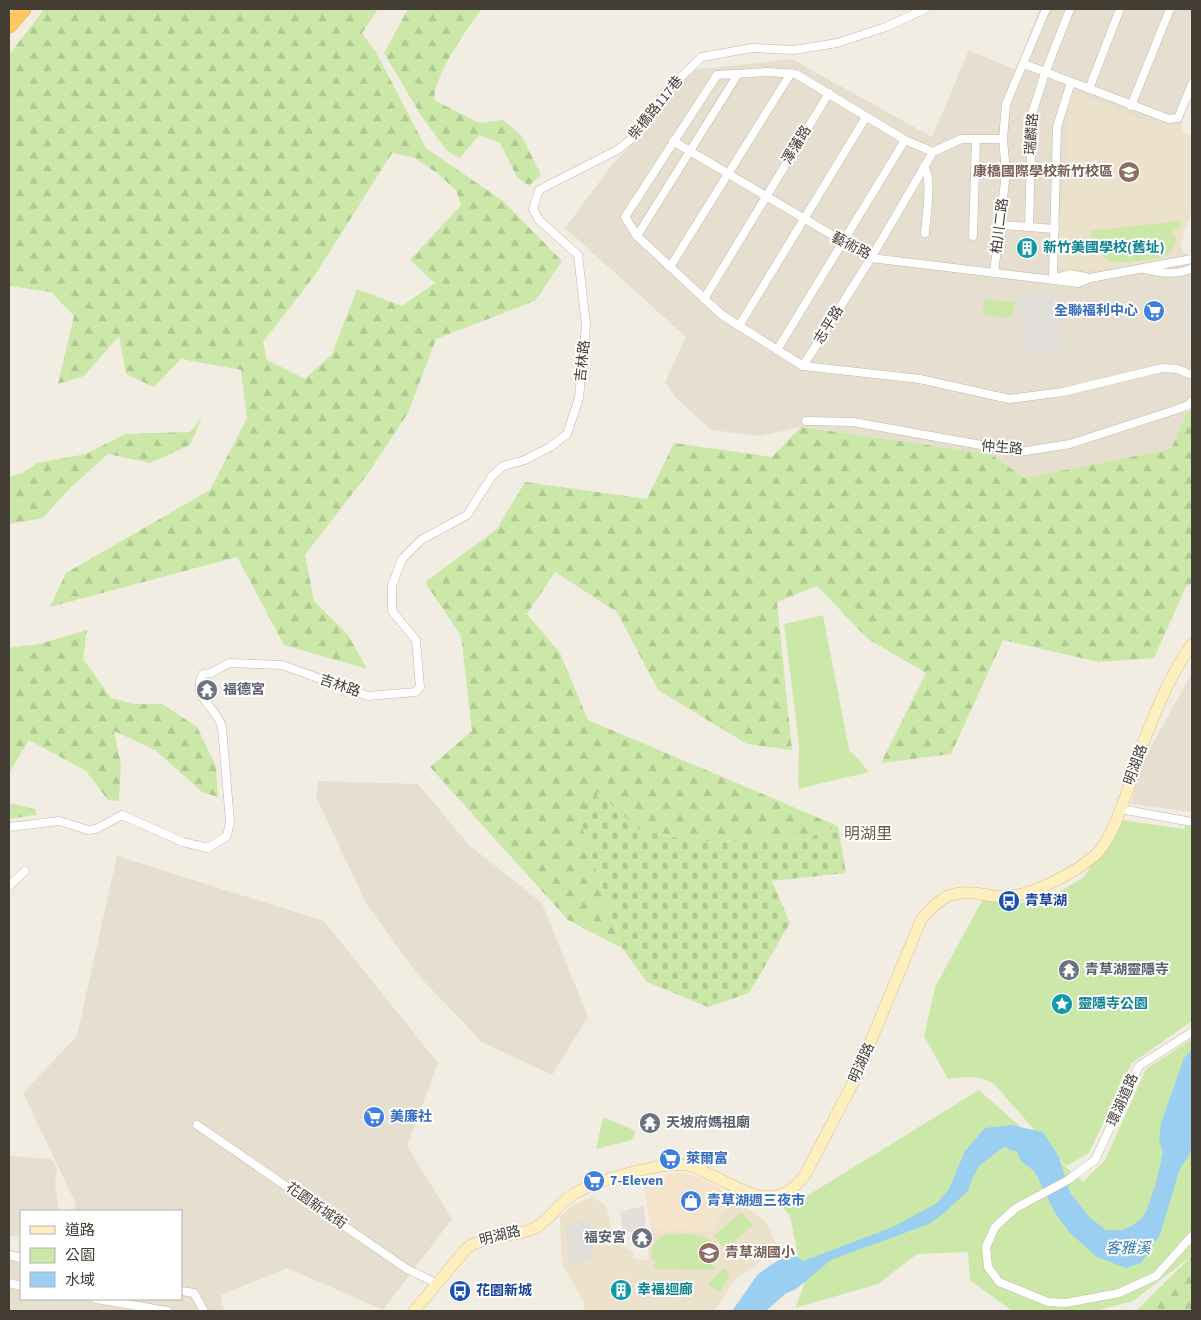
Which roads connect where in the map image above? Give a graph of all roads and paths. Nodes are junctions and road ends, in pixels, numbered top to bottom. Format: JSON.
{"nodes":[{"id":1,"x":24,"y":9,"type":"edge"},
{"id":2,"x":925,"y":9,"type":"edge"},
{"id":3,"x":1046,"y":9,"type":"edge"},
{"id":4,"x":1070,"y":9,"type":"edge"},
{"id":5,"x":1120,"y":9,"type":"edge"},
{"id":6,"x":1170,"y":9,"type":"edge"},
{"id":7,"x":9,"y":26,"type":"edge"},
{"id":8,"x":1024,"y":64,"type":"junction"},
{"id":9,"x":1045,"y":72,"type":"junction"},
{"id":10,"x":791,"y":73,"type":"junction"},
{"id":11,"x":738,"y":74,"type":"junction"},
{"id":12,"x":1070,"y":82,"type":"junction"},
{"id":13,"x":1192,"y":84,"type":"edge"},
{"id":14,"x":1089,"y":89,"type":"junction"},
{"id":15,"x":829,"y":93,"type":"junction"},
{"id":16,"x":1131,"y":106,"type":"junction"},
{"id":17,"x":866,"y":117,"type":"junction"},
{"id":18,"x":976,"y":139,"type":"junction"},
{"id":19,"x":1003,"y":139,"type":"junction"},
{"id":20,"x":905,"y":140,"type":"junction"},
{"id":21,"x":673,"y":141,"type":"junction"},
{"id":22,"x":690,"y":151,"type":"junction"},
{"id":23,"x":933,"y":152,"type":"junction"},
{"id":24,"x":924,"y":167,"type":"junction"},
{"id":25,"x":728,"y":174,"type":"junction"},
{"id":26,"x":536,"y":193,"type":"joint"},
{"id":27,"x":766,"y":197,"type":"junction"},
{"id":28,"x":805,"y":220,"type":"junction"},
{"id":29,"x":1001,"y":225,"type":"junction"},
{"id":30,"x":1029,"y":227,"type":"junction"},
{"id":31,"x":1055,"y":229,"type":"junction"},
{"id":32,"x":925,"y":233,"type":"dead end"},
{"id":33,"x":637,"y":236,"type":"junction"},
{"id":34,"x":973,"y":236,"type":"dead end"},
{"id":35,"x":842,"y":242,"type":"junction"},
{"id":36,"x":871,"y":258,"type":"junction"},
{"id":37,"x":1192,"y":259,"type":"edge"},
{"id":38,"x":670,"y":267,"type":"junction"},
{"id":39,"x":1192,"y":268,"type":"edge"},
{"id":40,"x":1144,"y":269,"type":"junction"},
{"id":41,"x":994,"y":273,"type":"junction"},
{"id":42,"x":1053,"y":278,"type":"junction"},
{"id":43,"x":704,"y":299,"type":"junction"},
{"id":44,"x":739,"y":326,"type":"junction"},
{"id":45,"x":777,"y":350,"type":"junction"},
{"id":46,"x":803,"y":366,"type":"junction"},
{"id":47,"x":1192,"y":375,"type":"edge"},
{"id":48,"x":1192,"y":401,"type":"edge"},
{"id":49,"x":806,"y":421,"type":"dead end"},
{"id":50,"x":1192,"y":644,"type":"edge"},
{"id":51,"x":1120,"y":809,"type":"junction"},
{"id":52,"x":1192,"y":822,"type":"edge"},
{"id":53,"x":9,"y":827,"type":"edge"},
{"id":54,"x":25,"y":871,"type":"dead end"},
{"id":55,"x":9,"y":886,"type":"edge"},
{"id":56,"x":1192,"y":1032,"type":"edge"},
{"id":57,"x":197,"y":1125,"type":"dead end"},
{"id":58,"x":1192,"y":1236,"type":"edge"},
{"id":59,"x":436,"y":1283,"type":"junction"},
{"id":60,"x":182,"y":1290,"type":"edge"},
{"id":61,"x":102,"y":1300,"type":"edge"},
{"id":62,"x":167,"y":1311,"type":"edge"},
{"id":63,"x":204,"y":1311,"type":"edge"},
{"id":64,"x":414,"y":1311,"type":"edge"}],
"edges":[{"from":1,"to":7,"type":"highway"},
{"from":2,"to":26,"type":"street","name":"柴橋路117巷"},
{"from":3,"to":8,"type":"street"},
{"from":4,"to":9,"type":"street","name":"瑞麟路"},
{"from":5,"to":14,"type":"street"},
{"from":6,"to":16,"type":"street"},
{"from":8,"to":9,"type":"street"},
{"from":8,"to":19,"type":"street","name":"柏川二路"},
{"from":9,"to":12,"type":"street"},
{"from":9,"to":30,"type":"street","name":"瑞麟路"},
{"from":10,"to":11,"type":"street"},
{"from":10,"to":15,"type":"street"},
{"from":10,"to":25,"type":"street"},
{"from":11,"to":21,"type":"street"},
{"from":11,"to":22,"type":"street"},
{"from":12,"to":14,"type":"street"},
{"from":12,"to":31,"type":"street"},
{"from":13,"to":16,"type":"street"},
{"from":14,"to":16,"type":"street"},
{"from":15,"to":17,"type":"street"},
{"from":15,"to":27,"type":"street","name":"澤藩路"},
{"from":17,"to":20,"type":"street"},
{"from":17,"to":28,"type":"street"},
{"from":18,"to":19,"type":"street"},
{"from":18,"to":23,"type":"street"},
{"from":18,"to":34,"type":"street"},
{"from":19,"to":29,"type":"street","name":"柏川二路"},
{"from":20,"to":23,"type":"street"},
{"from":20,"to":35,"type":"street"},
{"from":21,"to":22,"type":"street","name":"藝術路"},
{"from":21,"to":33,"type":"street"},
{"from":22,"to":25,"type":"street","name":"藝術路"},
{"from":22,"to":33,"type":"street"},
{"from":23,"to":24,"type":"street"},
{"from":24,"to":32,"type":"street"},
{"from":24,"to":36,"type":"street"},
{"from":25,"to":27,"type":"street","name":"藝術路"},
{"from":25,"to":38,"type":"street"},
{"from":26,"to":53,"type":"street","name":"吉林路"},
{"from":27,"to":28,"type":"street","name":"藝術路"},
{"from":27,"to":43,"type":"street"},
{"from":28,"to":35,"type":"street","name":"藝術路"},
{"from":28,"to":44,"type":"street"},
{"from":29,"to":30,"type":"street"},
{"from":29,"to":41,"type":"street","name":"柏川二路"},
{"from":30,"to":31,"type":"street"},
{"from":31,"to":42,"type":"street"},
{"from":33,"to":38,"type":"street"},
{"from":35,"to":36,"type":"street","name":"藝術路"},
{"from":35,"to":45,"type":"street"},
{"from":36,"to":41,"type":"street","name":"藝術路"},
{"from":36,"to":46,"type":"street","name":"志平路"},
{"from":37,"to":40,"type":"street","name":"藝術路"},
{"from":38,"to":43,"type":"street"},
{"from":39,"to":40,"type":"street","name":"藝術路"},
{"from":40,"to":42,"type":"street","name":"藝術路"},
{"from":41,"to":42,"type":"street","name":"藝術路"},
{"from":43,"to":44,"type":"street"},
{"from":44,"to":45,"type":"street"},
{"from":45,"to":46,"type":"street"},
{"from":46,"to":47,"type":"street"},
{"from":48,"to":49,"type":"street","name":"仲生路"},
{"from":50,"to":51,"type":"street","name":"明湖路"},
{"from":51,"to":52,"type":"street"},
{"from":51,"to":59,"type":"street","name":"明湖路"},
{"from":54,"to":55,"type":"street"},
{"from":56,"to":58,"type":"street","name":"環湖道路"},
{"from":57,"to":59,"type":"street","name":"花園新城街"},
{"from":59,"to":64,"type":"street","name":"明湖路"},
{"from":60,"to":63,"type":"street"},
{"from":61,"to":62,"type":"street"}]}
